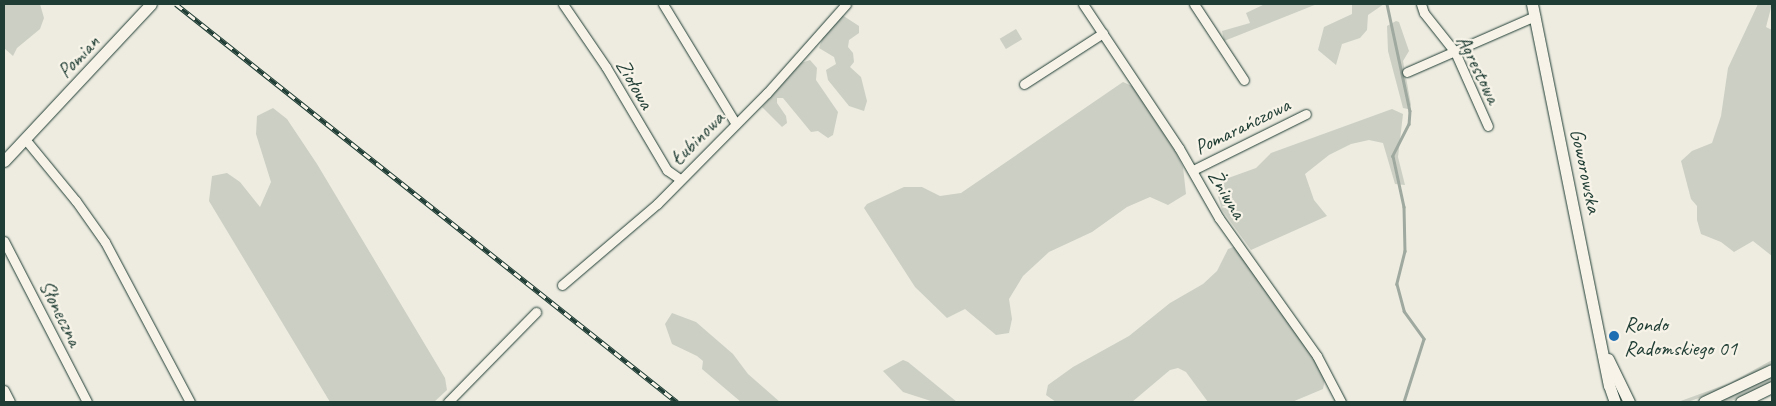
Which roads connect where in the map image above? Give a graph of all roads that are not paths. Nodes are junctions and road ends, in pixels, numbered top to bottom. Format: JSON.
{"nodes":[{"id":1,"x":151,"y":4,"type":"edge"},
{"id":2,"x":563,"y":4,"type":"edge"},
{"id":3,"x":663,"y":4,"type":"edge"},
{"id":4,"x":846,"y":4,"type":"edge"},
{"id":5,"x":1083,"y":4,"type":"edge"},
{"id":6,"x":1194,"y":4,"type":"edge"},
{"id":7,"x":1421,"y":4,"type":"edge"},
{"id":8,"x":1532,"y":4,"type":"edge"},
{"id":9,"x":1534,"y":16,"type":"junction"},
{"id":10,"x":1103,"y":33,"type":"junction"},
{"id":11,"x":1455,"y":52,"type":"junction"},
{"id":12,"x":1408,"y":72,"type":"dead end"},
{"id":13,"x":1244,"y":80,"type":"dead end"},
{"id":14,"x":1024,"y":84,"type":"dead end"},
{"id":15,"x":1306,"y":114,"type":"dead end"},
{"id":16,"x":736,"y":124,"type":"junction"},
{"id":17,"x":1488,"y":126,"type":"dead end"},
{"id":18,"x":28,"y":136,"type":"junction"},
{"id":19,"x":4,"y":161,"type":"edge"},
{"id":20,"x":1193,"y":170,"type":"junction"},
{"id":21,"x":680,"y":180,"type":"junction"},
{"id":22,"x":4,"y":240,"type":"edge"},
{"id":23,"x":562,"y":285,"type":"dead end"},
{"id":24,"x":536,"y":312,"type":"dead end"},
{"id":25,"x":1603,"y":346,"type":"junction"},
{"id":26,"x":1772,"y":370,"type":"edge"},
{"id":27,"x":1772,"y":387,"type":"edge"},
{"id":28,"x":4,"y":390,"type":"edge"},
{"id":29,"x":10,"y":402,"type":"edge"},
{"id":30,"x":88,"y":402,"type":"edge"},
{"id":31,"x":190,"y":402,"type":"edge"},
{"id":32,"x":448,"y":402,"type":"edge"},
{"id":33,"x":1341,"y":402,"type":"edge"},
{"id":34,"x":1615,"y":402,"type":"edge"},
{"id":35,"x":1629,"y":402,"type":"edge"},
{"id":36,"x":1704,"y":402,"type":"edge"},
{"id":37,"x":1741,"y":402,"type":"edge"}],
"edges":[{"from":1,"to":18,"type":"street","name":"Pomian"},
{"from":2,"to":21,"type":"street","name":"Ziołowa"},
{"from":3,"to":16,"type":"street"},
{"from":4,"to":16,"type":"street","name":"Łubinowa"},
{"from":5,"to":10,"type":"street","name":"Żniwna"},
{"from":6,"to":13,"type":"street"},
{"from":7,"to":11,"type":"street","name":"Agrestowa"},
{"from":8,"to":9,"type":"street","name":"Goworowska"},
{"from":9,"to":11,"type":"street"},
{"from":9,"to":25,"type":"street","name":"Goworowska"},
{"from":10,"to":14,"type":"street"},
{"from":10,"to":20,"type":"street","name":"Żniwna"},
{"from":11,"to":12,"type":"street"},
{"from":11,"to":17,"type":"street","name":"Agrestowa"},
{"from":15,"to":20,"type":"street","name":"Pomarańczowa"},
{"from":16,"to":21,"type":"street","name":"Łubinowa"},
{"from":18,"to":19,"type":"street","name":"Pomian"},
{"from":18,"to":31,"type":"street"},
{"from":20,"to":33,"type":"street","name":"Żniwna"},
{"from":21,"to":23,"type":"street","name":"Łubinowa"},
{"from":22,"to":30,"type":"street","name":"Słoneczna"},
{"from":24,"to":32,"type":"street"},
{"from":25,"to":34,"type":"street","name":"Goworowska"},
{"from":25,"to":35,"type":"street","name":"Goworowska"},
{"from":26,"to":36,"type":"street"},
{"from":27,"to":37,"type":"street"},
{"from":28,"to":29,"type":"street"}]}
